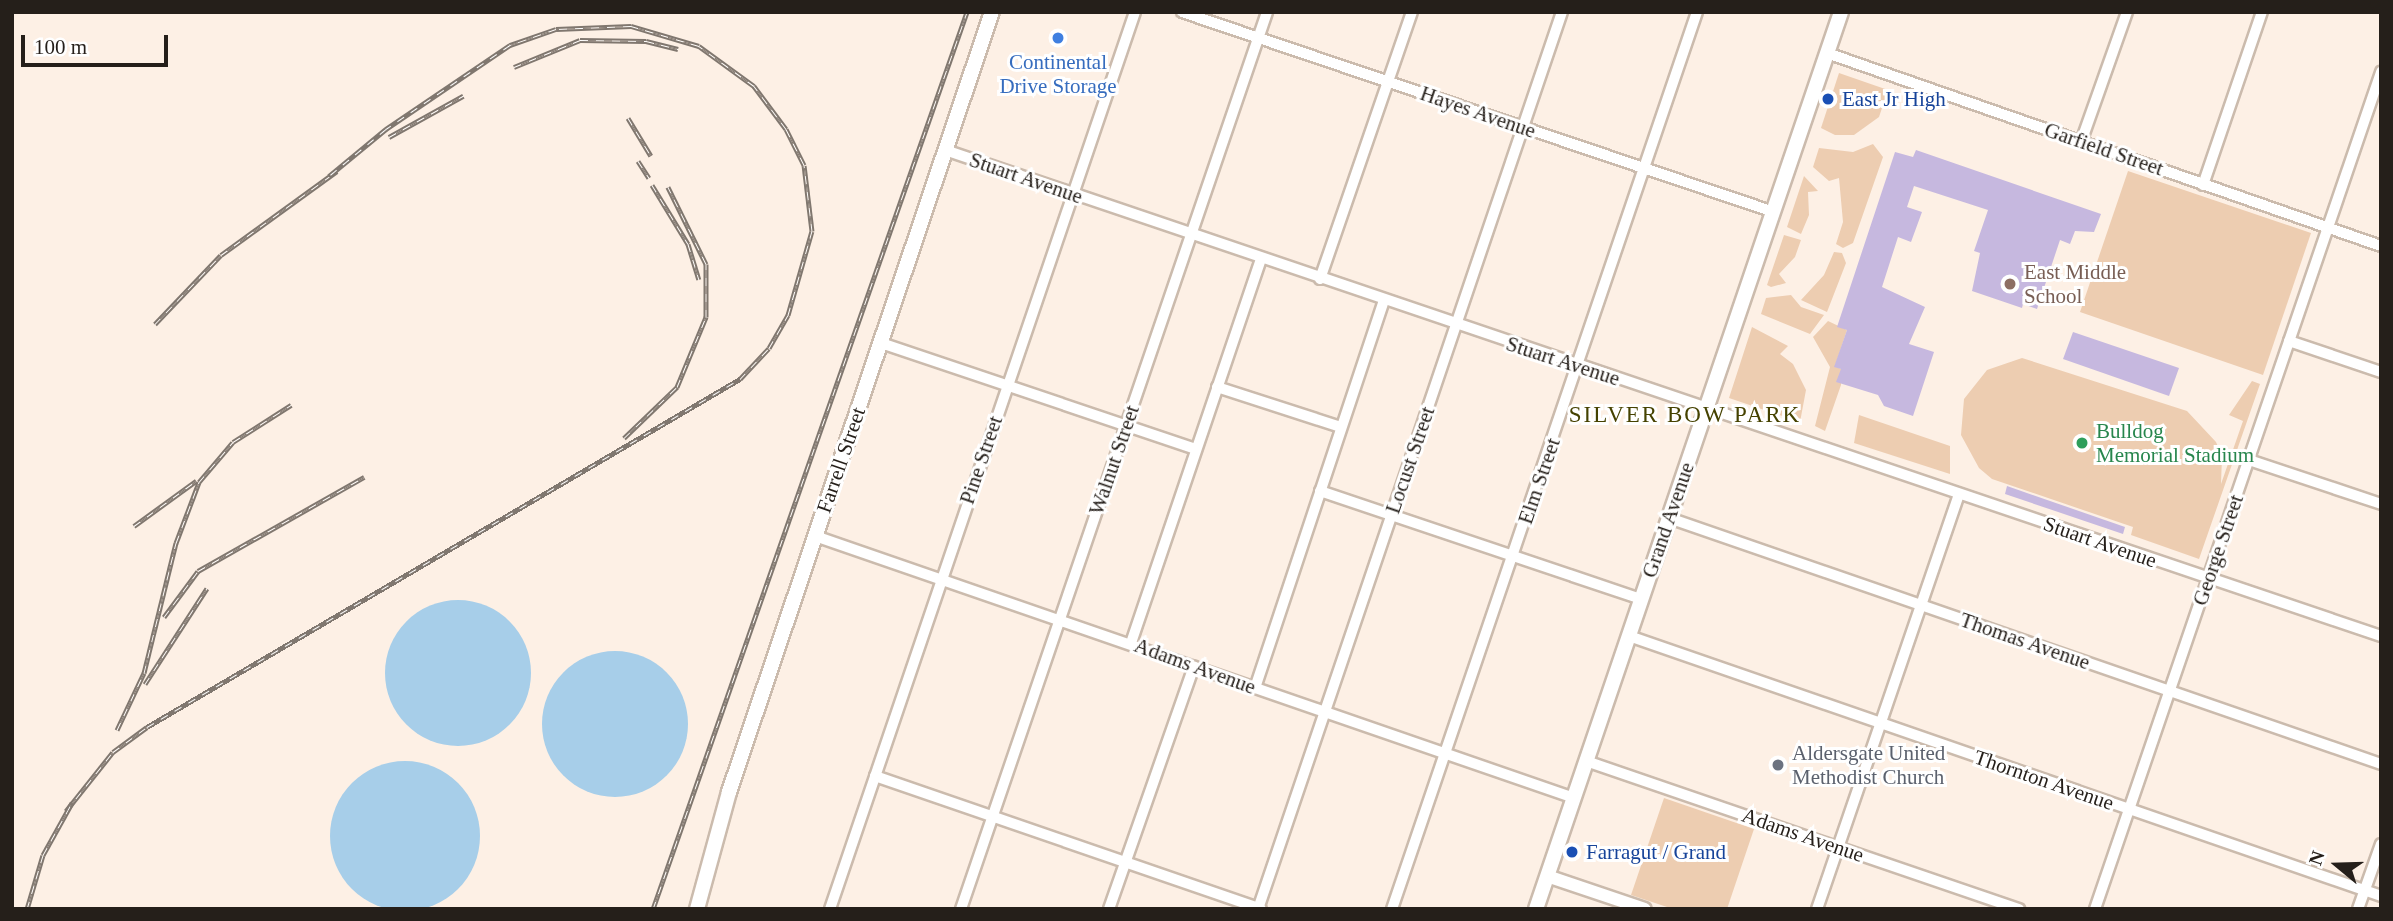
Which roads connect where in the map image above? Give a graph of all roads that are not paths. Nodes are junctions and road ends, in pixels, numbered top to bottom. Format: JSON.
{"nodes":[{"id":1,"x":992,"y":12,"type":"edge"},
{"id":2,"x":1135,"y":12,"type":"edge"},
{"id":3,"x":1182,"y":12,"type":"edge"},
{"id":4,"x":1267,"y":12,"type":"edge"},
{"id":5,"x":1412,"y":12,"type":"edge"},
{"id":6,"x":1562,"y":12,"type":"edge"},
{"id":7,"x":1697,"y":12,"type":"edge"},
{"id":8,"x":2127,"y":12,"type":"edge"},
{"id":9,"x":2262,"y":12,"type":"edge"},
{"id":10,"x":1838,"y":13,"type":"edge"},
{"id":11,"x":1258,"y":38,"type":"junction"},
{"id":12,"x":1827,"y":53,"type":"junction"},
{"id":13,"x":2381,"y":72,"type":"edge"},
{"id":14,"x":1388,"y":82,"type":"junction"},
{"id":15,"x":2368,"y":107,"type":"junction"},
{"id":16,"x":2381,"y":111,"type":"edge"},
{"id":17,"x":1523,"y":127,"type":"junction"},
{"id":18,"x":2081,"y":142,"type":"junction"},
{"id":19,"x":945,"y":150,"type":"junction"},
{"id":20,"x":1644,"y":168,"type":"junction"},
{"id":21,"x":2203,"y":185,"type":"junction"},
{"id":22,"x":1072,"y":194,"type":"junction"},
{"id":23,"x":1774,"y":212,"type":"junction"},
{"id":24,"x":2328,"y":227,"type":"junction"},
{"id":25,"x":1191,"y":234,"type":"junction"},
{"id":26,"x":2381,"y":246,"type":"edge"},
{"id":27,"x":1261,"y":258,"type":"junction"},
{"id":28,"x":1320,"y":279,"type":"junction"},
{"id":29,"x":1384,"y":301,"type":"junction"},
{"id":30,"x":1456,"y":325,"type":"junction"},
{"id":31,"x":2289,"y":341,"type":"junction"},
{"id":32,"x":881,"y":343,"type":"junction"},
{"id":33,"x":1578,"y":365,"type":"junction"},
{"id":34,"x":2381,"y":372,"type":"edge"},
{"id":35,"x":1007,"y":385,"type":"junction"},
{"id":36,"x":1217,"y":387,"type":"junction"},
{"id":37,"x":1707,"y":406,"type":"junction"},
{"id":38,"x":1126,"y":425,"type":"junction"},
{"id":39,"x":1341,"y":427,"type":"junction"},
{"id":40,"x":1196,"y":449,"type":"junction"},
{"id":41,"x":2249,"y":460,"type":"junction"},
{"id":42,"x":1320,"y":491,"type":"junction"},
{"id":43,"x":1959,"y":494,"type":"junction"},
{"id":44,"x":2381,"y":504,"type":"edge"},
{"id":45,"x":1391,"y":515,"type":"junction"},
{"id":46,"x":1669,"y":518,"type":"junction"},
{"id":47,"x":815,"y":536,"type":"junction"},
{"id":48,"x":1513,"y":556,"type":"junction"},
{"id":49,"x":941,"y":579,"type":"junction"},
{"id":50,"x":2208,"y":579,"type":"junction"},
{"id":51,"x":1641,"y":599,"type":"junction"},
{"id":52,"x":1920,"y":605,"type":"junction"},
{"id":53,"x":1060,"y":619,"type":"junction"},
{"id":54,"x":1629,"y":636,"type":"junction"},
{"id":55,"x":2381,"y":636,"type":"edge"},
{"id":56,"x":1131,"y":643,"type":"junction"},
{"id":57,"x":1194,"y":666,"type":"junction"},
{"id":58,"x":1255,"y":688,"type":"junction"},
{"id":59,"x":2170,"y":691,"type":"junction"},
{"id":60,"x":1325,"y":713,"type":"junction"},
{"id":61,"x":1879,"y":722,"type":"junction"},
{"id":62,"x":1445,"y":754,"type":"junction"},
{"id":63,"x":1586,"y":761,"type":"junction"},
{"id":64,"x":2381,"y":764,"type":"edge"},
{"id":65,"x":875,"y":776,"type":"junction"},
{"id":66,"x":1574,"y":798,"type":"junction"},
{"id":67,"x":2129,"y":809,"type":"junction"},
{"id":68,"x":993,"y":817,"type":"junction"},
{"id":69,"x":2381,"y":844,"type":"edge"},
{"id":70,"x":1837,"y":846,"type":"junction"},
{"id":71,"x":1124,"y":863,"type":"junction"},
{"id":72,"x":1547,"y":876,"type":"junction"},
{"id":73,"x":2365,"y":890,"type":"junction"},
{"id":74,"x":2381,"y":895,"type":"edge"},
{"id":75,"x":1259,"y":908,"type":"edge"},
{"id":76,"x":697,"y":909,"type":"edge"},
{"id":77,"x":830,"y":909,"type":"edge"},
{"id":78,"x":961,"y":909,"type":"edge"},
{"id":79,"x":1109,"y":909,"type":"edge"},
{"id":80,"x":1392,"y":909,"type":"edge"},
{"id":81,"x":1536,"y":909,"type":"edge"},
{"id":82,"x":1645,"y":909,"type":"edge"},
{"id":83,"x":1817,"y":909,"type":"edge"},
{"id":84,"x":2019,"y":909,"type":"edge"},
{"id":85,"x":2095,"y":909,"type":"edge"},
{"id":86,"x":2358,"y":909,"type":"edge"}],
"edges":[{"from":1,"to":19,"type":"main road","name":"Farrell Street"},
{"from":2,"to":22,"type":"street","name":"Pine Street"},
{"from":3,"to":11,"type":"street","name":"Hayes Avenue"},
{"from":4,"to":11,"type":"street","name":"Walnut Street"},
{"from":5,"to":14,"type":"street"},
{"from":6,"to":17,"type":"street","name":"Locust Street"},
{"from":7,"to":20,"type":"street","name":"Elm Street"},
{"from":8,"to":18,"type":"street"},
{"from":9,"to":21,"type":"street"},
{"from":10,"to":12,"type":"main road","name":"Grand Avenue"},
{"from":11,"to":14,"type":"street","name":"Hayes Avenue"},
{"from":11,"to":25,"type":"street","name":"Walnut Street"},
{"from":12,"to":18,"type":"street","name":"Garfield Street"},
{"from":12,"to":23,"type":"main road","name":"Grand Avenue"},
{"from":13,"to":15,"type":"street","name":"George Street"},
{"from":14,"to":17,"type":"street","name":"Hayes Avenue"},
{"from":14,"to":28,"type":"street"},
{"from":15,"to":16,"type":"street"},
{"from":15,"to":24,"type":"street","name":"George Street"},
{"from":17,"to":20,"type":"street","name":"Hayes Avenue"},
{"from":17,"to":30,"type":"street","name":"Locust Street"},
{"from":18,"to":21,"type":"street","name":"Garfield Street"},
{"from":19,"to":22,"type":"street","name":"Stuart Avenue"},
{"from":19,"to":32,"type":"main road","name":"Farrell Street"},
{"from":20,"to":23,"type":"street","name":"Hayes Avenue"},
{"from":20,"to":33,"type":"street","name":"Elm Street"},
{"from":21,"to":24,"type":"street","name":"Garfield Street"},
{"from":22,"to":25,"type":"street","name":"Stuart Avenue"},
{"from":22,"to":35,"type":"street","name":"Pine Street"},
{"from":23,"to":37,"type":"main road","name":"Grand Avenue"},
{"from":24,"to":26,"type":"street","name":"Garfield Street"},
{"from":24,"to":31,"type":"street","name":"George Street"},
{"from":25,"to":27,"type":"street","name":"Stuart Avenue"},
{"from":25,"to":38,"type":"street","name":"Walnut Street"},
{"from":27,"to":28,"type":"street","name":"Stuart Avenue"},
{"from":27,"to":36,"type":"street"},
{"from":28,"to":29,"type":"street","name":"Stuart Avenue"},
{"from":29,"to":30,"type":"street","name":"Stuart Avenue"},
{"from":29,"to":39,"type":"street"},
{"from":30,"to":33,"type":"street","name":"Stuart Avenue"},
{"from":30,"to":45,"type":"street","name":"Locust Street"},
{"from":31,"to":34,"type":"street"},
{"from":31,"to":41,"type":"street","name":"George Street"},
{"from":32,"to":35,"type":"street"},
{"from":32,"to":47,"type":"main road","name":"Farrell Street"},
{"from":33,"to":37,"type":"street","name":"Stuart Avenue"},
{"from":33,"to":48,"type":"street","name":"Elm Street"},
{"from":35,"to":38,"type":"street"},
{"from":35,"to":49,"type":"street","name":"Pine Street"},
{"from":36,"to":39,"type":"street"},
{"from":36,"to":40,"type":"street"},
{"from":37,"to":43,"type":"street","name":"Stuart Avenue"},
{"from":37,"to":46,"type":"main road","name":"Grand Avenue"},
{"from":38,"to":40,"type":"street"},
{"from":38,"to":53,"type":"street","name":"Walnut Street"},
{"from":39,"to":42,"type":"street"},
{"from":40,"to":56,"type":"street"},
{"from":41,"to":44,"type":"street"},
{"from":41,"to":50,"type":"street","name":"George Street"},
{"from":42,"to":45,"type":"street"},
{"from":42,"to":58,"type":"street"},
{"from":43,"to":50,"type":"street","name":"Stuart Avenue"},
{"from":43,"to":52,"type":"street"},
{"from":45,"to":48,"type":"street"},
{"from":45,"to":60,"type":"street","name":"Locust Street"},
{"from":46,"to":51,"type":"main road","name":"Grand Avenue"},
{"from":46,"to":52,"type":"street","name":"Thomas Avenue"},
{"from":47,"to":49,"type":"street","name":"Adams Avenue"},
{"from":47,"to":76,"type":"main road","name":"Farrell Street"},
{"from":48,"to":51,"type":"street"},
{"from":48,"to":62,"type":"street","name":"Elm Street"},
{"from":49,"to":53,"type":"street","name":"Adams Avenue"},
{"from":49,"to":65,"type":"street","name":"Pine Street"},
{"from":50,"to":55,"type":"street","name":"Stuart Avenue"},
{"from":50,"to":59,"type":"street","name":"George Street"},
{"from":51,"to":54,"type":"main road","name":"Grand Avenue"},
{"from":52,"to":59,"type":"street","name":"Thomas Avenue"},
{"from":52,"to":61,"type":"street"},
{"from":53,"to":56,"type":"street","name":"Adams Avenue"},
{"from":53,"to":68,"type":"street","name":"Walnut Street"},
{"from":54,"to":61,"type":"street","name":"Thornton Avenue"},
{"from":54,"to":63,"type":"main road","name":"Grand Avenue"},
{"from":56,"to":57,"type":"street","name":"Adams Avenue"},
{"from":57,"to":58,"type":"street","name":"Adams Avenue"},
{"from":57,"to":71,"type":"street"},
{"from":58,"to":60,"type":"street","name":"Adams Avenue"},
{"from":59,"to":64,"type":"street","name":"Thomas Avenue"},
{"from":59,"to":67,"type":"street","name":"George Street"},
{"from":60,"to":62,"type":"street","name":"Adams Avenue"},
{"from":60,"to":75,"type":"street","name":"Locust Street"},
{"from":61,"to":67,"type":"street","name":"Thornton Avenue"},
{"from":61,"to":70,"type":"street"},
{"from":62,"to":66,"type":"street","name":"Adams Avenue"},
{"from":62,"to":80,"type":"street","name":"Elm Street"},
{"from":63,"to":66,"type":"main road","name":"Grand Avenue"},
{"from":63,"to":70,"type":"street","name":"Adams Avenue"},
{"from":65,"to":68,"type":"street"},
{"from":65,"to":77,"type":"street","name":"Pine Street"},
{"from":66,"to":72,"type":"main road","name":"Grand Avenue"},
{"from":67,"to":73,"type":"street","name":"Thornton Avenue"},
{"from":67,"to":85,"type":"street","name":"George Street"},
{"from":68,"to":71,"type":"street"},
{"from":68,"to":78,"type":"street","name":"Walnut Street"},
{"from":69,"to":73,"type":"street"},
{"from":70,"to":83,"type":"street"},
{"from":70,"to":84,"type":"street","name":"Adams Avenue"},
{"from":71,"to":75,"type":"street"},
{"from":71,"to":79,"type":"street"},
{"from":72,"to":81,"type":"main road","name":"Grand Avenue"},
{"from":72,"to":82,"type":"street"},
{"from":73,"to":74,"type":"street","name":"Thornton Avenue"},
{"from":73,"to":86,"type":"street"}]}
